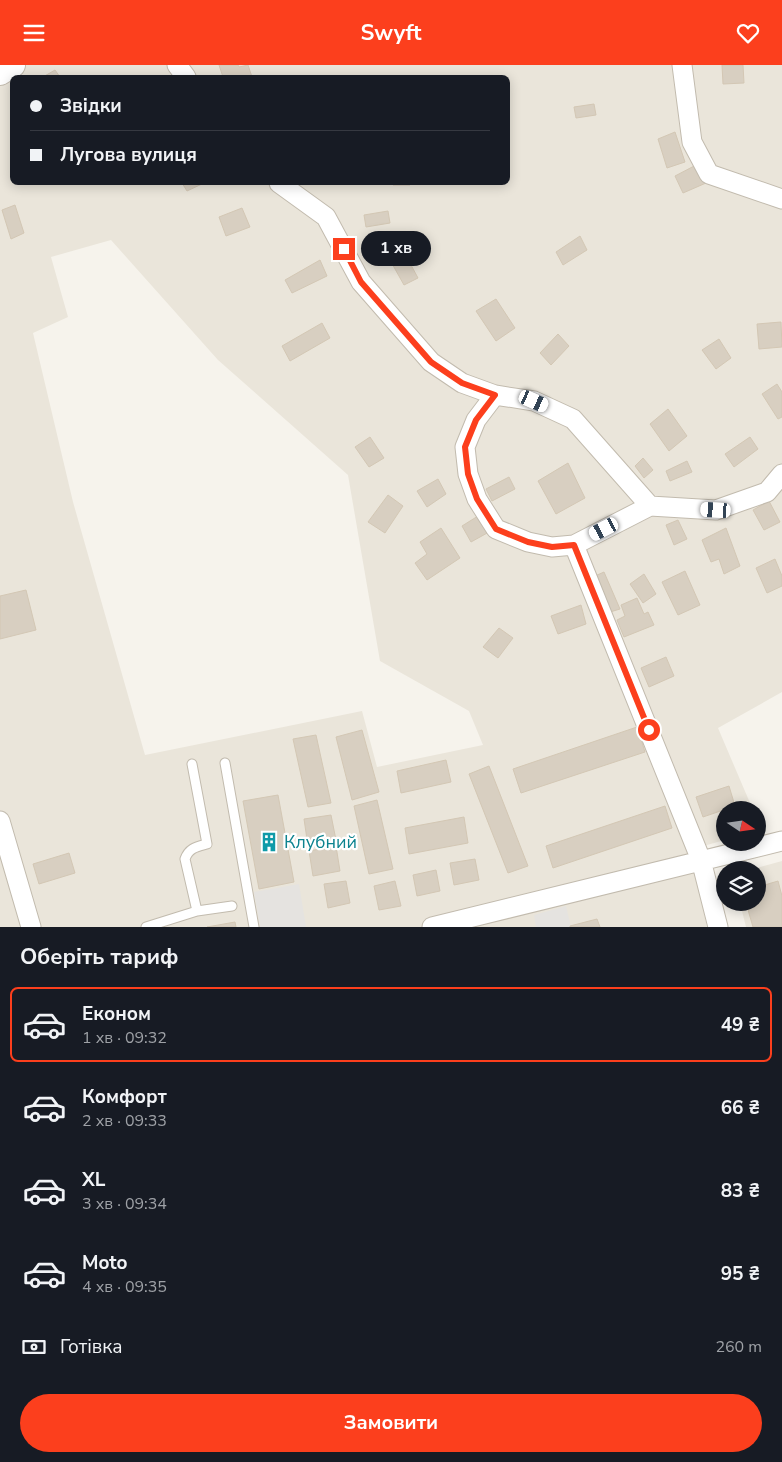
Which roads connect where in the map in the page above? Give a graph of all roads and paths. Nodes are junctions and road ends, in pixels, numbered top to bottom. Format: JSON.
{"nodes":[{"id":1,"x":13,"y":65,"type":"edge"},
{"id":2,"x":682,"y":65,"type":"edge"},
{"id":3,"x":0,"y":73,"type":"edge"},
{"id":4,"x":282,"y":185,"type":"edge"},
{"id":5,"x":782,"y":199,"type":"edge"},
{"id":6,"x":495,"y":395,"type":"junction"},
{"id":7,"x":782,"y":473,"type":"edge"},
{"id":8,"x":650,"y":506,"type":"junction"},
{"id":9,"x":574,"y":545,"type":"junction"},
{"id":10,"x":225,"y":763,"type":"dead end"},
{"id":11,"x":192,"y":765,"type":"dead end"},
{"id":12,"x":0,"y":821,"type":"edge"},
{"id":13,"x":782,"y":841,"type":"edge"},
{"id":14,"x":701,"y":860,"type":"junction"},
{"id":15,"x":232,"y":906,"type":"dead end"},
{"id":16,"x":197,"y":911,"type":"junction"},
{"id":17,"x":31,"y":927,"type":"edge"},
{"id":18,"x":146,"y":927,"type":"edge"},
{"id":19,"x":254,"y":927,"type":"edge"},
{"id":20,"x":432,"y":927,"type":"edge"},
{"id":21,"x":718,"y":927,"type":"edge"}],
"edges":[{"from":1,"to":3,"type":"street"},
{"from":2,"to":5,"type":"street"},
{"from":4,"to":6,"type":"street"},
{"from":6,"to":8,"type":"street"},
{"from":6,"to":9,"type":"street"},
{"from":7,"to":8,"type":"street"},
{"from":8,"to":9,"type":"street"},
{"from":9,"to":14,"type":"street"},
{"from":10,"to":19,"type":"lane"},
{"from":11,"to":16,"type":"lane"},
{"from":12,"to":17,"type":"street"},
{"from":13,"to":14,"type":"street"},
{"from":14,"to":20,"type":"street"},
{"from":14,"to":21,"type":"street"},
{"from":15,"to":16,"type":"lane"},
{"from":16,"to":18,"type":"lane"}]}
